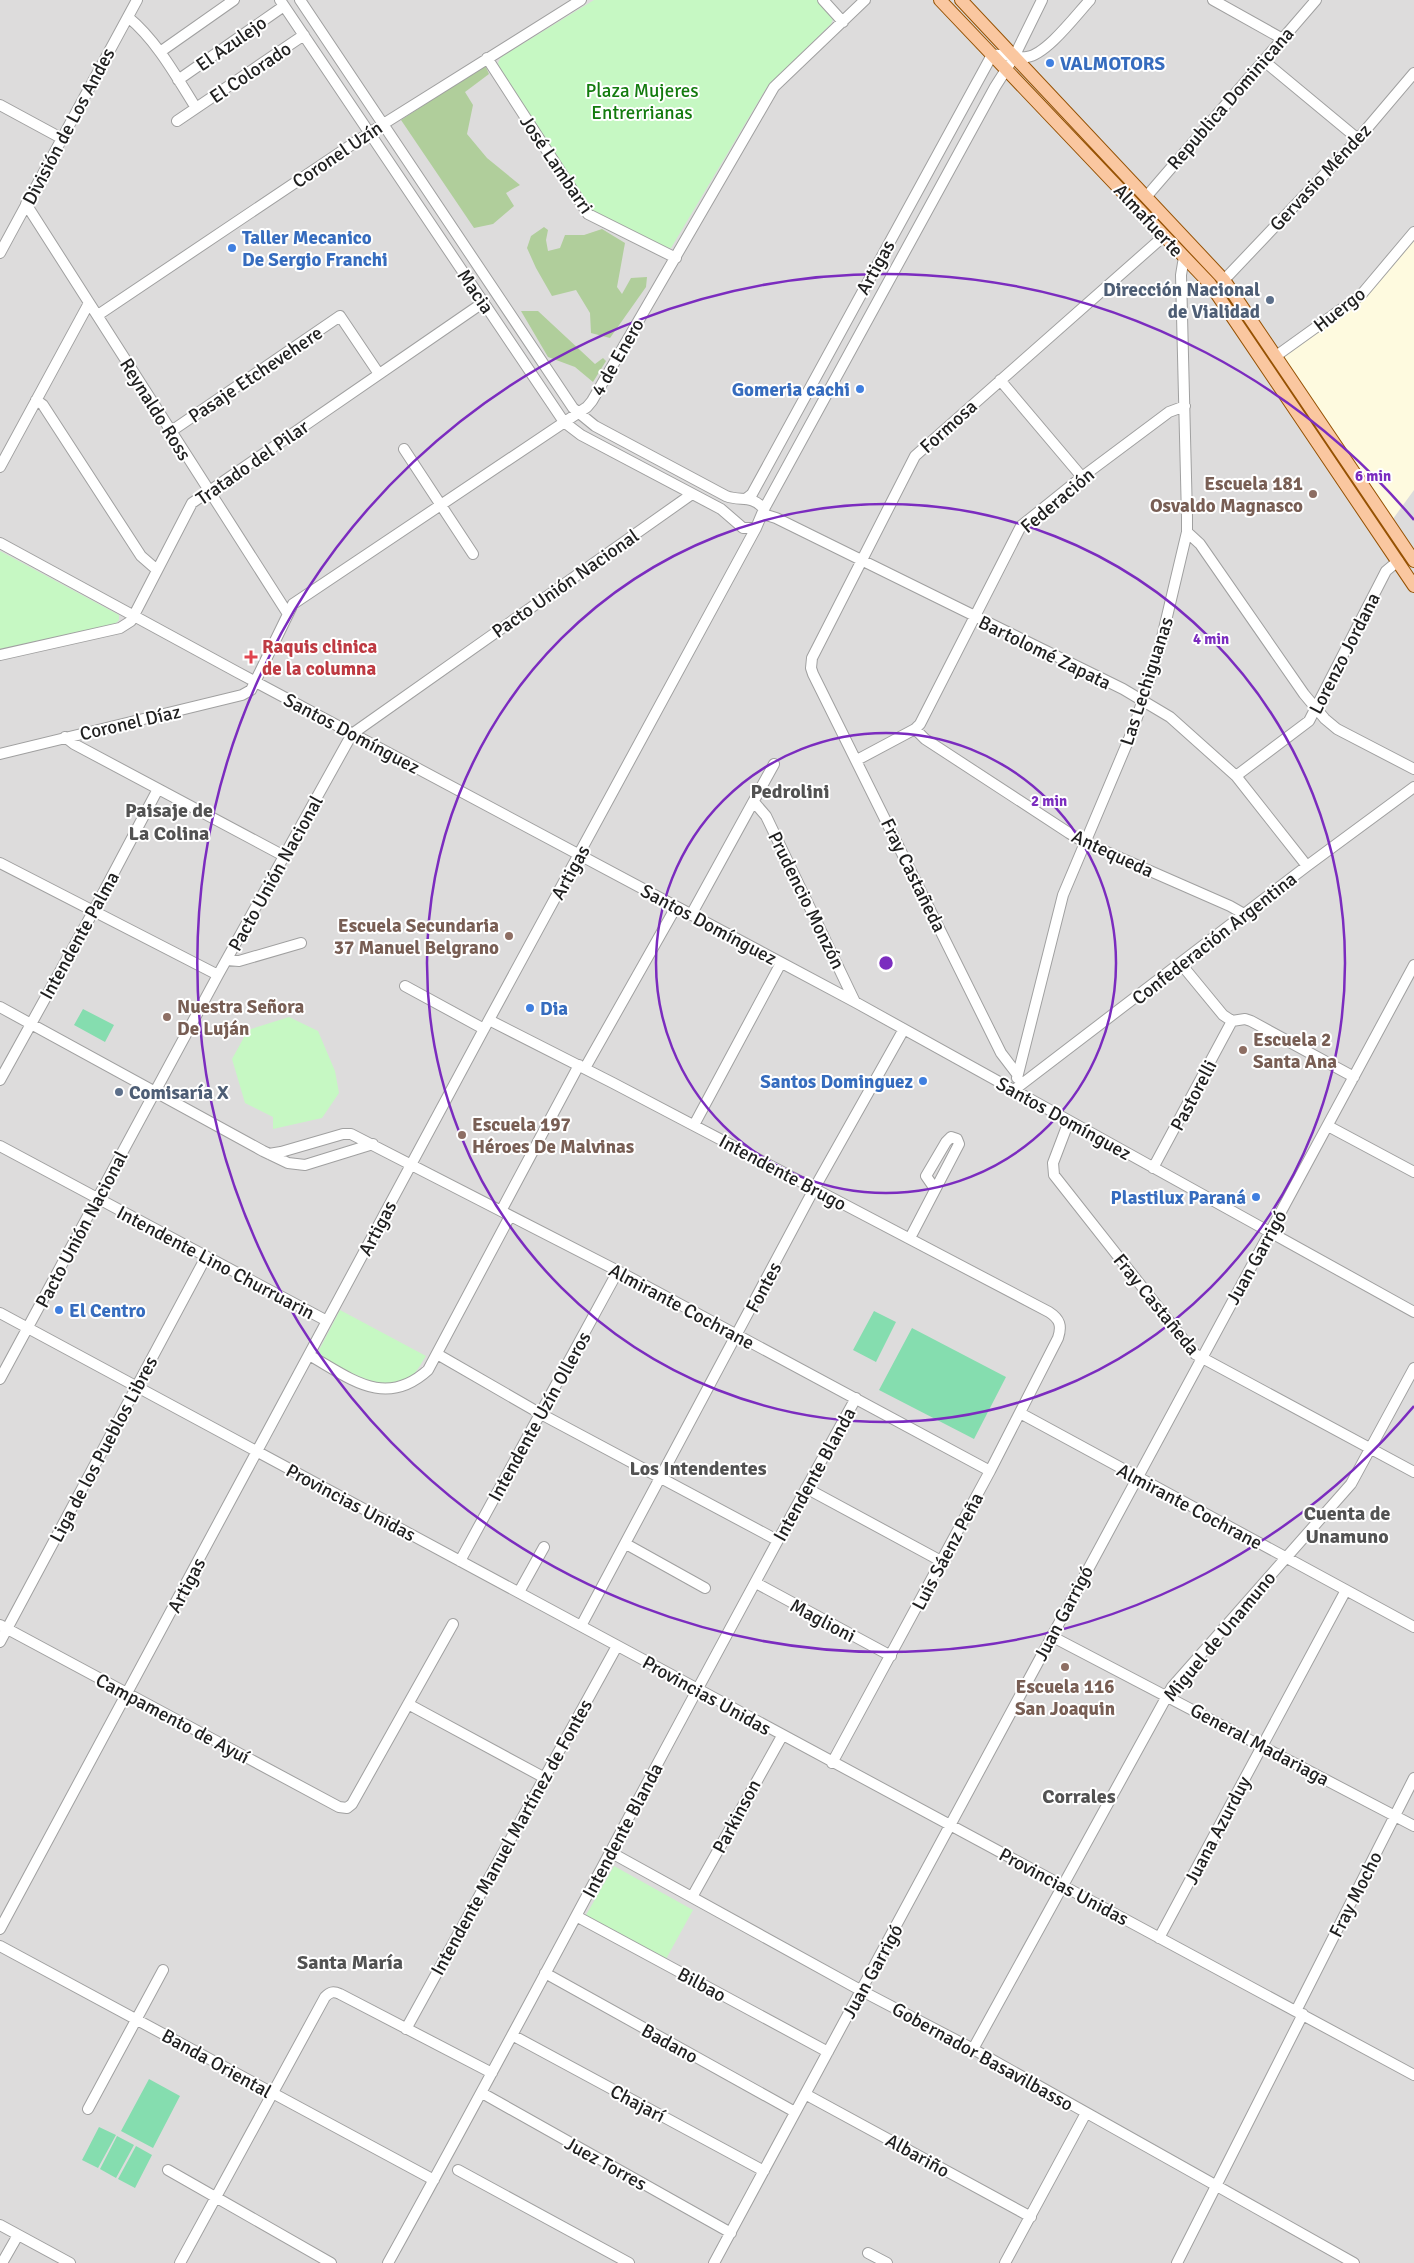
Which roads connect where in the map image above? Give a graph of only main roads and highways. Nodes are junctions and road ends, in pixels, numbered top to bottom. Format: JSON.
{"nodes":[{"id":1,"x":940,"y":0,"type":"edge"},
{"id":2,"x":961,"y":0,"type":"edge"},
{"id":3,"x":1414,"y":561,"type":"edge"},
{"id":4,"x":1414,"y":586,"type":"edge"}],
"edges":[{"from":1,"to":4,"type":"main road","name":"Almafuerte"},
{"from":2,"to":3,"type":"main road","name":"Almafuerte"}]}
